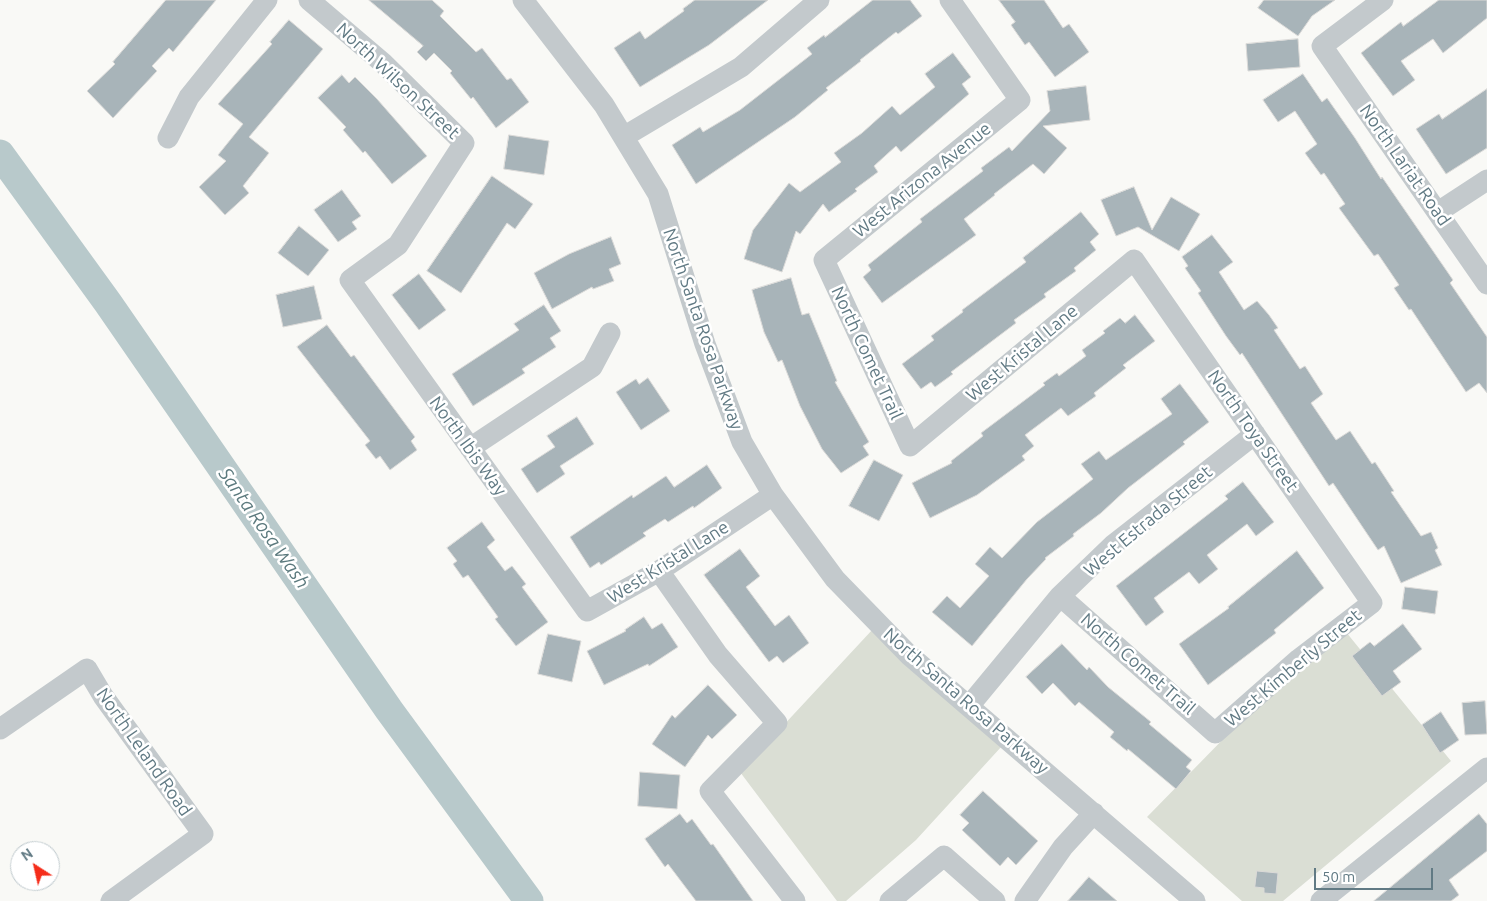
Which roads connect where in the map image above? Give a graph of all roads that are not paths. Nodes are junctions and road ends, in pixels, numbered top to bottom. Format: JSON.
{"nodes":[{"id":1,"x":266,"y":0,"type":"edge"},
{"id":2,"x":309,"y":0,"type":"edge"},
{"id":3,"x":523,"y":0,"type":"edge"},
{"id":4,"x":819,"y":0,"type":"edge"},
{"id":5,"x":950,"y":0,"type":"edge"},
{"id":6,"x":1383,"y":0,"type":"edge"},
{"id":7,"x":625,"y":136,"type":"junction"},
{"id":8,"x":168,"y":138,"type":"dead end"},
{"id":9,"x":1487,"y":180,"type":"edge"},
{"id":10,"x":1438,"y":212,"type":"junction"},
{"id":11,"x":824,"y":260,"type":"joint"},
{"id":12,"x":1134,"y":260,"type":"joint"},
{"id":13,"x":350,"y":280,"type":"joint"},
{"id":14,"x":1487,"y":284,"type":"edge"},
{"id":15,"x":610,"y":333,"type":"dead end"},
{"id":16,"x":1255,"y":434,"type":"junction"},
{"id":17,"x":910,"y":446,"type":"joint"},
{"id":18,"x":470,"y":448,"type":"junction"},
{"id":19,"x":773,"y":495,"type":"junction"},
{"id":20,"x":659,"y":571,"type":"junction"},
{"id":21,"x":1060,"y":596,"type":"junction"},
{"id":22,"x":1372,"y":603,"type":"joint"},
{"id":23,"x":587,"y":611,"type":"joint"},
{"id":24,"x":969,"y":706,"type":"junction"},
{"id":25,"x":0,"y":730,"type":"edge"},
{"id":26,"x":1216,"y":732,"type":"joint"},
{"id":27,"x":1487,"y":768,"type":"edge"},
{"id":28,"x":1094,"y":813,"type":"junction"},
{"id":29,"x":111,"y":901,"type":"edge"},
{"id":30,"x":795,"y":901,"type":"edge"},
{"id":31,"x":890,"y":901,"type":"edge"},
{"id":32,"x":995,"y":901,"type":"edge"},
{"id":33,"x":1025,"y":901,"type":"edge"},
{"id":34,"x":1195,"y":901,"type":"edge"},
{"id":35,"x":1321,"y":901,"type":"edge"}],
"edges":[{"from":1,"to":8,"type":"street"},
{"from":2,"to":13,"type":"street","name":"North Wilson Street"},
{"from":3,"to":7,"type":"street","name":"North Santa Rosa Parkway"},
{"from":4,"to":7,"type":"street"},
{"from":5,"to":11,"type":"street","name":"West Arizona Avenue"},
{"from":6,"to":10,"type":"street","name":"North Lariat Road"},
{"from":7,"to":19,"type":"street","name":"North Santa Rosa Parkway"},
{"from":9,"to":10,"type":"street"},
{"from":10,"to":14,"type":"street","name":"North Lariat Road"},
{"from":11,"to":17,"type":"street","name":"North Comet Trail"},
{"from":12,"to":16,"type":"street","name":"North Toya Street"},
{"from":12,"to":17,"type":"street","name":"West Kristal Lane"},
{"from":13,"to":18,"type":"street","name":"North Ibis Way"},
{"from":15,"to":18,"type":"street"},
{"from":16,"to":21,"type":"street","name":"West Estrada Street"},
{"from":16,"to":22,"type":"street","name":"North Toya Street"},
{"from":18,"to":23,"type":"street","name":"North Ibis Way"},
{"from":19,"to":20,"type":"street","name":"West Kristal Lane"},
{"from":19,"to":24,"type":"street","name":"North Santa Rosa Parkway"},
{"from":20,"to":23,"type":"street","name":"West Kristal Lane"},
{"from":20,"to":30,"type":"street"},
{"from":21,"to":24,"type":"street","name":"West Estrada Street"},
{"from":21,"to":26,"type":"street","name":"North Comet Trail"},
{"from":22,"to":26,"type":"street","name":"West Kimberly Street"},
{"from":24,"to":28,"type":"street","name":"North Santa Rosa Parkway"},
{"from":25,"to":29,"type":"street","name":"North Leland Road"},
{"from":27,"to":35,"type":"street"},
{"from":28,"to":33,"type":"street"},
{"from":28,"to":34,"type":"street","name":"North Santa Rosa Parkway"},
{"from":31,"to":32,"type":"street"}]}
